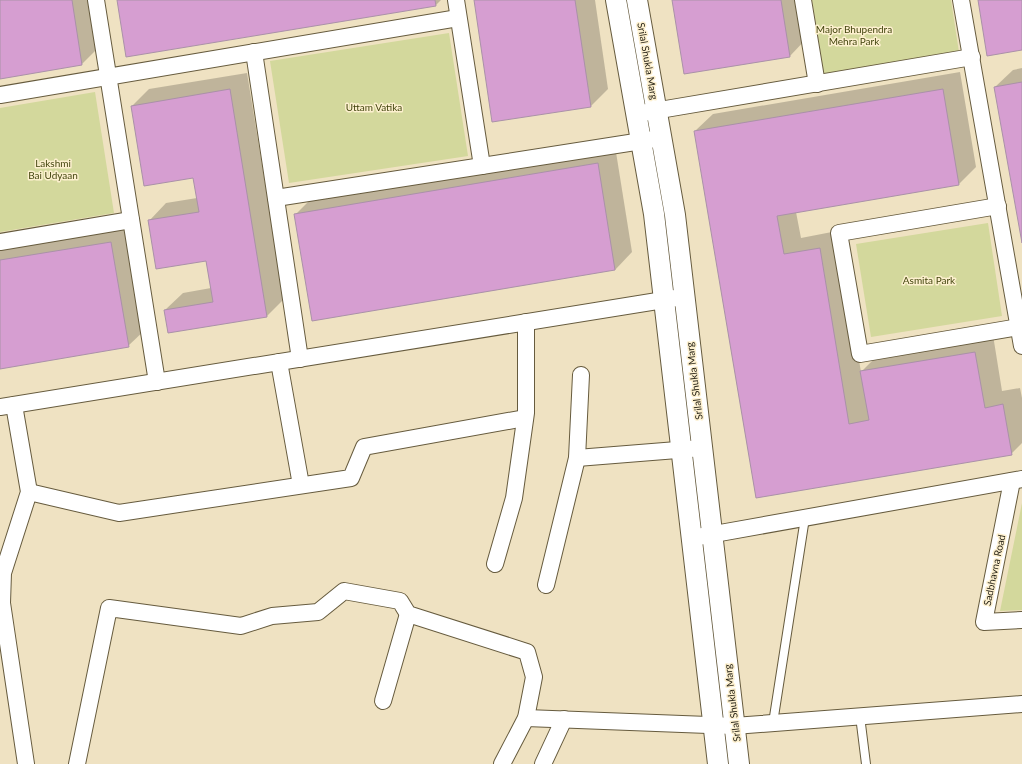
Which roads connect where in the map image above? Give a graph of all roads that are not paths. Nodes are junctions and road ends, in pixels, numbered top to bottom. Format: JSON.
{"nodes":[{"id":1,"x":96,"y":0,"type":"edge"},
{"id":2,"x":456,"y":0,"type":"edge"},
{"id":3,"x":616,"y":0,"type":"edge"},
{"id":4,"x":638,"y":0,"type":"edge"},
{"id":5,"x":803,"y":0,"type":"edge"},
{"id":6,"x":962,"y":0,"type":"edge"},
{"id":7,"x":458,"y":18,"type":"junction"},
{"id":8,"x":254,"y":52,"type":"junction"},
{"id":9,"x":972,"y":57,"type":"junction"},
{"id":10,"x":108,"y":76,"type":"junction"},
{"id":11,"x":817,"y":84,"type":"junction"},
{"id":12,"x":0,"y":95,"type":"edge"},
{"id":13,"x":657,"y":111,"type":"junction"},
{"id":14,"x":636,"y":114,"type":"junction"},
{"id":15,"x":661,"y":138,"type":"junction"},
{"id":16,"x":641,"y":141,"type":"junction"},
{"id":17,"x":482,"y":166,"type":"junction"},
{"id":18,"x":276,"y":198,"type":"junction"},
{"id":19,"x":998,"y":206,"type":"junction"},
{"id":20,"x":131,"y":220,"type":"junction"},
{"id":21,"x":0,"y":242,"type":"edge"},
{"id":22,"x":684,"y":297,"type":"junction"},
{"id":23,"x":664,"y":300,"type":"junction"},
{"id":24,"x":526,"y":322,"type":"junction"},
{"id":25,"x":1019,"y":327,"type":"junction"},
{"id":26,"x":1022,"y":346,"type":"edge"},
{"id":27,"x":300,"y":359,"type":"junction"},
{"id":28,"x":279,"y":362,"type":"junction"},
{"id":29,"x":581,"y":375,"type":"dead end"},
{"id":30,"x":157,"y":382,"type":"junction"},
{"id":31,"x":7,"y":406,"type":"edge"},
{"id":32,"x":525,"y":418,"type":"junction"},
{"id":33,"x":702,"y":448,"type":"junction"},
{"id":34,"x":681,"y":450,"type":"junction"},
{"id":35,"x":577,"y":458,"type":"junction"},
{"id":36,"x":1017,"y":480,"type":"edge"},
{"id":37,"x":301,"y":485,"type":"junction"},
{"id":38,"x":29,"y":492,"type":"junction"},
{"id":39,"x":805,"y":518,"type":"junction"},
{"id":40,"x":712,"y":535,"type":"junction"},
{"id":41,"x":692,"y":538,"type":"junction"},
{"id":42,"x":495,"y":564,"type":"dead end"},
{"id":43,"x":546,"y":585,"type":"dead end"},
{"id":44,"x":408,"y":614,"type":"junction"},
{"id":45,"x":1022,"y":620,"type":"edge"},
{"id":46,"x":383,"y":701,"type":"dead end"},
{"id":47,"x":1022,"y":704,"type":"edge"},
{"id":48,"x":860,"y":716,"type":"junction"},
{"id":49,"x":526,"y":718,"type":"junction"},
{"id":50,"x":564,"y":719,"type":"junction"},
{"id":51,"x":773,"y":723,"type":"junction"},
{"id":52,"x":714,"y":725,"type":"junction"},
{"id":53,"x":734,"y":726,"type":"junction"},
{"id":54,"x":26,"y":764,"type":"edge"},
{"id":55,"x":77,"y":764,"type":"edge"},
{"id":56,"x":502,"y":764,"type":"edge"},
{"id":57,"x":543,"y":764,"type":"edge"},
{"id":58,"x":718,"y":764,"type":"edge"},
{"id":59,"x":739,"y":764,"type":"edge"},
{"id":60,"x":866,"y":764,"type":"edge"}],
"edges":[{"from":1,"to":10,"type":"street"},
{"from":2,"to":7,"type":"street"},
{"from":3,"to":14,"type":"street","name":"Srilal Shukla Marg"},
{"from":4,"to":13,"type":"street","name":"Srilal Shukla Marg"},
{"from":5,"to":11,"type":"street"},
{"from":6,"to":9,"type":"street"},
{"from":7,"to":8,"type":"street"},
{"from":7,"to":17,"type":"street"},
{"from":8,"to":10,"type":"street"},
{"from":8,"to":18,"type":"street"},
{"from":9,"to":11,"type":"street"},
{"from":9,"to":19,"type":"street"},
{"from":10,"to":12,"type":"street"},
{"from":10,"to":20,"type":"street"},
{"from":11,"to":13,"type":"street"},
{"from":13,"to":14,"type":"street"},
{"from":13,"to":15,"type":"street","name":"Srilal Shukla Marg"},
{"from":14,"to":16,"type":"street","name":"Srilal Shukla Marg"},
{"from":15,"to":16,"type":"street"},
{"from":15,"to":22,"type":"street","name":"Srilal Shukla Marg"},
{"from":16,"to":17,"type":"street"},
{"from":16,"to":23,"type":"street","name":"Srilal Shukla Marg"},
{"from":17,"to":18,"type":"street"},
{"from":18,"to":27,"type":"street"},
{"from":19,"to":25,"type":"street"},
{"from":19,"to":25,"type":"street"},
{"from":20,"to":21,"type":"street"},
{"from":20,"to":30,"type":"street"},
{"from":22,"to":23,"type":"street"},
{"from":22,"to":33,"type":"street","name":"Srilal Shukla Marg"},
{"from":23,"to":24,"type":"street"},
{"from":23,"to":34,"type":"street","name":"Srilal Shukla Marg"},
{"from":24,"to":27,"type":"street"},
{"from":24,"to":32,"type":"street"},
{"from":25,"to":26,"type":"street"},
{"from":27,"to":28,"type":"street"},
{"from":28,"to":30,"type":"street"},
{"from":28,"to":37,"type":"street"},
{"from":29,"to":35,"type":"street"},
{"from":30,"to":31,"type":"street"},
{"from":31,"to":38,"type":"street"},
{"from":32,"to":37,"type":"street"},
{"from":32,"to":42,"type":"street"},
{"from":33,"to":34,"type":"street"},
{"from":33,"to":40,"type":"street","name":"Srilal Shukla Marg"},
{"from":34,"to":35,"type":"street"},
{"from":34,"to":41,"type":"street","name":"Srilal Shukla Marg"},
{"from":35,"to":43,"type":"street"},
{"from":36,"to":39,"type":"street"},
{"from":36,"to":45,"type":"street","name":"Sadbhavna Road"},
{"from":37,"to":38,"type":"street"},
{"from":38,"to":54,"type":"street"},
{"from":39,"to":40,"type":"street"},
{"from":39,"to":51,"type":"lane"},
{"from":40,"to":41,"type":"street"},
{"from":40,"to":53,"type":"street","name":"Srilal Shukla Marg"},
{"from":41,"to":52,"type":"street","name":"Srilal Shukla Marg"},
{"from":44,"to":46,"type":"street"},
{"from":44,"to":49,"type":"street"},
{"from":44,"to":55,"type":"street"},
{"from":47,"to":48,"type":"street"},
{"from":48,"to":51,"type":"street"},
{"from":48,"to":60,"type":"lane"},
{"from":49,"to":50,"type":"street"},
{"from":49,"to":56,"type":"street"},
{"from":50,"to":52,"type":"street"},
{"from":50,"to":57,"type":"street"},
{"from":51,"to":53,"type":"street"},
{"from":52,"to":53,"type":"street"},
{"from":52,"to":58,"type":"street","name":"Srilal Shukla Marg"},
{"from":53,"to":59,"type":"street","name":"Srilal Shukla Marg"}]}
